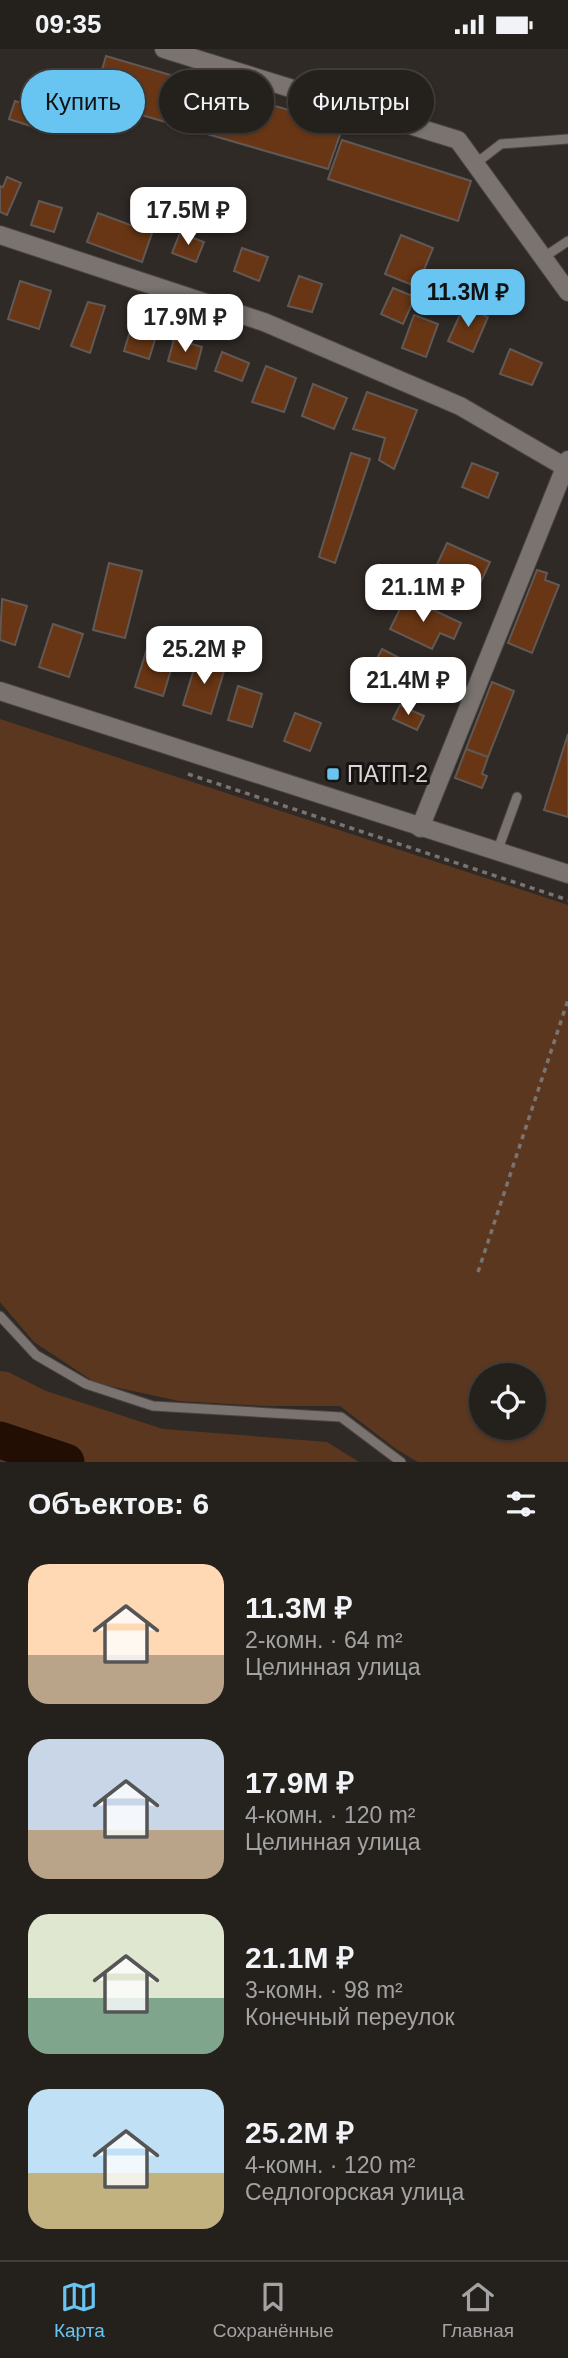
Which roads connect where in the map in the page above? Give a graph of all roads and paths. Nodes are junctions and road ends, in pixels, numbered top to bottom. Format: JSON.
{"nodes":[{"id":1,"x":164,"y":49,"type":"edge"},
{"id":2,"x":568,"y":139,"type":"edge"},
{"id":3,"x":475,"y":164,"type":"junction"},
{"id":4,"x":0,"y":235,"type":"edge"},
{"id":5,"x":568,"y":241,"type":"edge"},
{"id":6,"x":544,"y":257,"type":"junction"},
{"id":7,"x":568,"y":292,"type":"edge"},
{"id":8,"x":567,"y":464,"type":"edge"},
{"id":9,"x":0,"y":691,"type":"edge"},
{"id":10,"x":181,"y":771,"type":"dead end"},
{"id":11,"x":517,"y":797,"type":"dead end"},
{"id":12,"x":420,"y":828,"type":"junction"},
{"id":13,"x":497,"y":852,"type":"junction"},
{"id":14,"x":568,"y":874,"type":"edge"},
{"id":15,"x":568,"y":899,"type":"edge"},
{"id":16,"x":568,"y":1000,"type":"edge"},
{"id":17,"x":478,"y":1272,"type":"dead end"},
{"id":18,"x":0,"y":1316,"type":"edge"},
{"id":19,"x":401,"y":1462,"type":"edge"}],
"edges":[{"from":1,"to":3,"type":"street"},
{"from":2,"to":3,"type":"lane"},
{"from":3,"to":6,"type":"street"},
{"from":4,"to":8,"type":"street"},
{"from":5,"to":6,"type":"lane"},
{"from":6,"to":7,"type":"street"},
{"from":8,"to":12,"type":"street"},
{"from":9,"to":12,"type":"street"},
{"from":10,"to":15,"type":"path"},
{"from":11,"to":13,"type":"lane"},
{"from":12,"to":13,"type":"street"},
{"from":13,"to":14,"type":"street"},
{"from":16,"to":17,"type":"path"},
{"from":18,"to":19,"type":"lane"}]}
